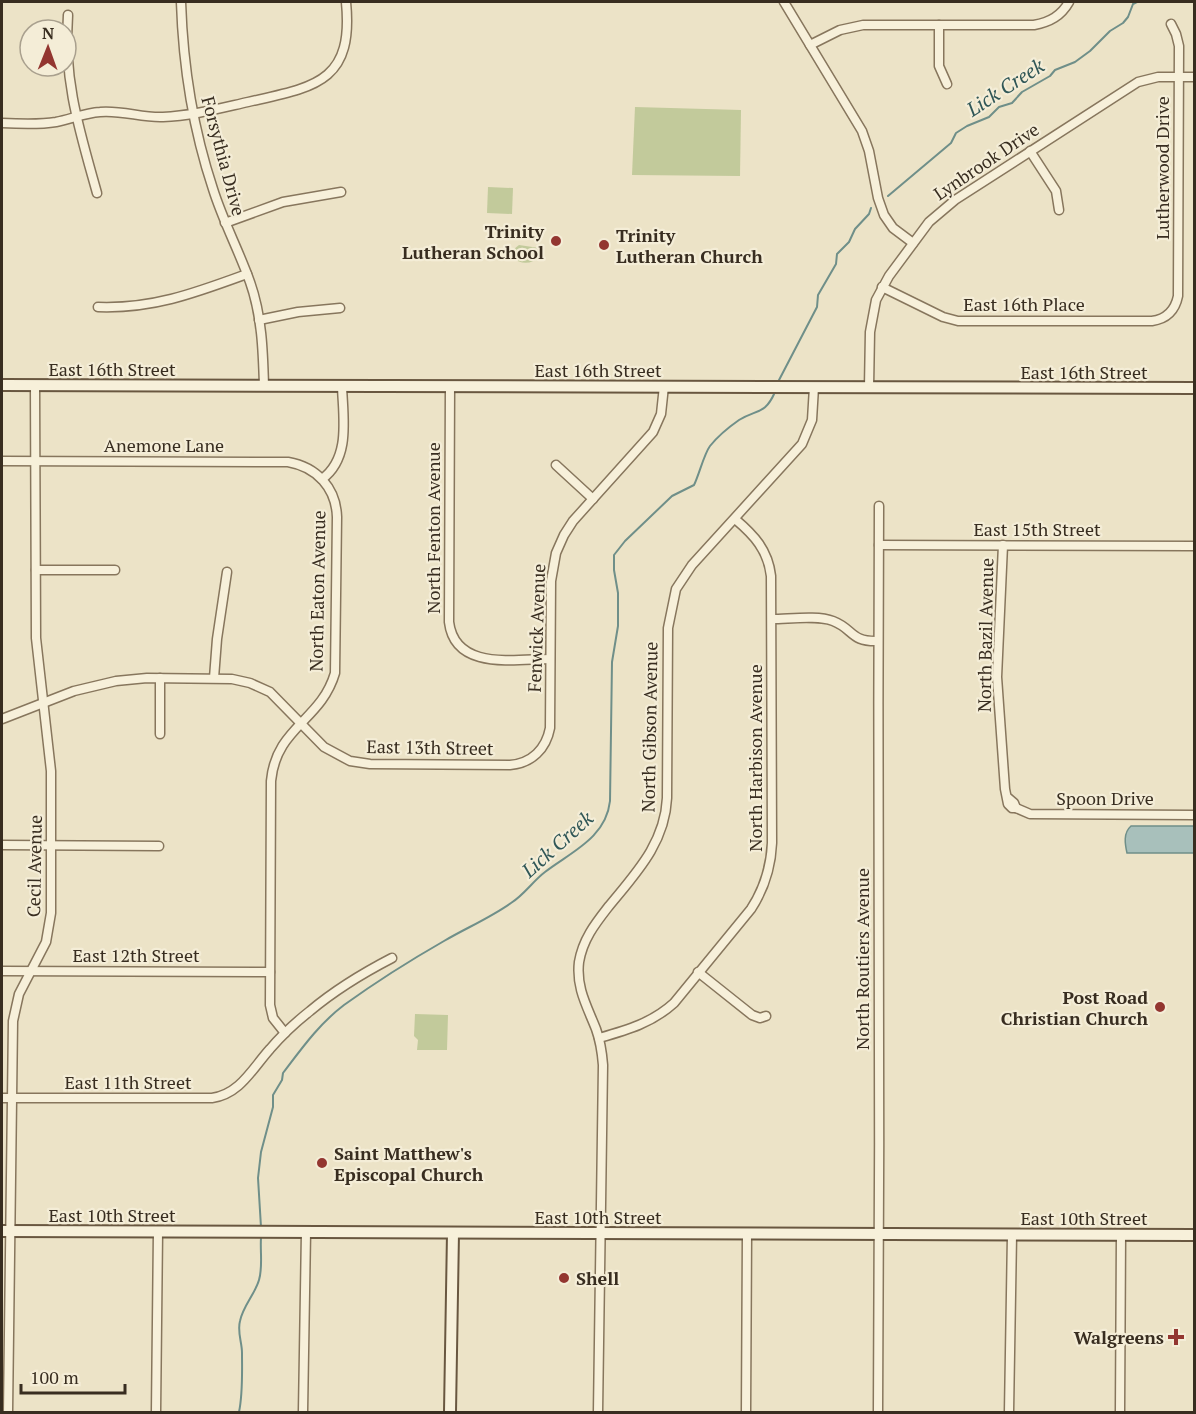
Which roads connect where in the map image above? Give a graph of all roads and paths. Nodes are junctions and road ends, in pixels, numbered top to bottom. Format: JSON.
{"nodes":[{"id":1,"x":181,"y":2,"type":"edge"},
{"id":2,"x":346,"y":2,"type":"edge"},
{"id":3,"x":784,"y":2,"type":"edge"},
{"id":4,"x":1069,"y":2,"type":"edge"},
{"id":5,"x":68,"y":15,"type":"dead end"},
{"id":6,"x":1171,"y":24,"type":"dead end"},
{"id":7,"x":939,"y":25,"type":"junction"},
{"id":8,"x":810,"y":45,"type":"junction"},
{"id":9,"x":1178,"y":77,"type":"junction"},
{"id":10,"x":1194,"y":77,"type":"edge"},
{"id":11,"x":947,"y":84,"type":"dead end"},
{"id":12,"x":194,"y":113,"type":"junction"},
{"id":13,"x":76,"y":116,"type":"junction"},
{"id":14,"x":2,"y":123,"type":"edge"},
{"id":15,"x":1030,"y":150,"type":"junction"},
{"id":16,"x":341,"y":192,"type":"dead end"},
{"id":17,"x":97,"y":193,"type":"dead end"},
{"id":18,"x":1059,"y":210,"type":"dead end"},
{"id":19,"x":225,"y":223,"type":"junction"},
{"id":20,"x":913,"y":243,"type":"junction"},
{"id":21,"x":247,"y":274,"type":"junction"},
{"id":22,"x":882,"y":287,"type":"junction"},
{"id":23,"x":98,"y":307,"type":"dead end"},
{"id":24,"x":340,"y":308,"type":"dead end"},
{"id":25,"x":1171,"y":312,"type":"joint"},
{"id":26,"x":259,"y":320,"type":"junction"},
{"id":27,"x":2,"y":385,"type":"edge"},
{"id":28,"x":35,"y":385,"type":"junction"},
{"id":29,"x":264,"y":386,"type":"junction"},
{"id":30,"x":342,"y":386,"type":"junction"},
{"id":31,"x":450,"y":386,"type":"junction"},
{"id":32,"x":664,"y":386,"type":"junction"},
{"id":33,"x":814,"y":387,"type":"junction"},
{"id":34,"x":869,"y":387,"type":"junction"},
{"id":35,"x":1194,"y":388,"type":"edge"},
{"id":36,"x":35,"y":461,"type":"junction"},
{"id":37,"x":2,"y":462,"type":"edge"},
{"id":38,"x":556,"y":465,"type":"dead end"},
{"id":39,"x":322,"y":479,"type":"junction"},
{"id":40,"x":593,"y":499,"type":"junction"},
{"id":41,"x":879,"y":506,"type":"dead end"},
{"id":42,"x":735,"y":519,"type":"junction"},
{"id":43,"x":879,"y":545,"type":"junction"},
{"id":44,"x":1003,"y":545,"type":"junction"},
{"id":45,"x":1194,"y":546,"type":"edge"},
{"id":46,"x":36,"y":570,"type":"junction"},
{"id":47,"x":115,"y":570,"type":"dead end"},
{"id":48,"x":227,"y":572,"type":"dead end"},
{"id":49,"x":772,"y":619,"type":"junction"},
{"id":50,"x":878,"y":641,"type":"junction"},
{"id":51,"x":550,"y":659,"type":"junction"},
{"id":52,"x":160,"y":678,"type":"junction"},
{"id":53,"x":214,"y":678,"type":"junction"},
{"id":54,"x":43,"y":704,"type":"junction"},
{"id":55,"x":2,"y":719,"type":"edge"},
{"id":56,"x":301,"y":723,"type":"junction"},
{"id":57,"x":160,"y":734,"type":"dead end"},
{"id":58,"x":532,"y":758,"type":"joint"},
{"id":59,"x":1016,"y":808,"type":"joint"},
{"id":60,"x":1194,"y":815,"type":"edge"},
{"id":61,"x":2,"y":845,"type":"edge"},
{"id":62,"x":52,"y":845,"type":"junction"},
{"id":63,"x":159,"y":846,"type":"dead end"},
{"id":64,"x":392,"y":958,"type":"dead end"},
{"id":65,"x":2,"y":971,"type":"edge"},
{"id":66,"x":30,"y":971,"type":"junction"},
{"id":67,"x":270,"y":972,"type":"junction"},
{"id":68,"x":698,"y":972,"type":"junction"},
{"id":69,"x":766,"y":1016,"type":"dead end"},
{"id":70,"x":285,"y":1033,"type":"junction"},
{"id":71,"x":599,"y":1038,"type":"junction"},
{"id":72,"x":2,"y":1098,"type":"edge"},
{"id":73,"x":12,"y":1098,"type":"junction"},
{"id":74,"x":6,"y":1231,"type":"edge"},
{"id":75,"x":158,"y":1232,"type":"junction"},
{"id":76,"x":306,"y":1232,"type":"junction"},
{"id":77,"x":453,"y":1233,"type":"junction"},
{"id":78,"x":601,"y":1233,"type":"junction"},
{"id":79,"x":747,"y":1234,"type":"junction"},
{"id":80,"x":879,"y":1234,"type":"junction"},
{"id":81,"x":1012,"y":1235,"type":"junction"},
{"id":82,"x":1121,"y":1235,"type":"junction"},
{"id":83,"x":1194,"y":1235,"type":"edge"},
{"id":84,"x":8,"y":1413,"type":"edge"},
{"id":85,"x":156,"y":1413,"type":"edge"},
{"id":86,"x":303,"y":1413,"type":"edge"},
{"id":87,"x":450,"y":1413,"type":"edge"},
{"id":88,"x":598,"y":1413,"type":"edge"},
{"id":89,"x":746,"y":1413,"type":"edge"},
{"id":90,"x":878,"y":1413,"type":"edge"},
{"id":91,"x":1009,"y":1413,"type":"edge"},
{"id":92,"x":1120,"y":1413,"type":"edge"}],
"edges":[{"from":1,"to":12,"type":"street","name":"Forsythia Drive"},
{"from":2,"to":12,"type":"street"},
{"from":3,"to":8,"type":"street"},
{"from":4,"to":7,"type":"street"},
{"from":5,"to":13,"type":"street"},
{"from":6,"to":9,"type":"street","name":"Lutherwood Drive"},
{"from":7,"to":8,"type":"street"},
{"from":7,"to":11,"type":"street"},
{"from":8,"to":20,"type":"street"},
{"from":9,"to":10,"type":"street","name":"Lynbrook Drive"},
{"from":9,"to":15,"type":"street","name":"Lynbrook Drive"},
{"from":9,"to":25,"type":"street","name":"Lutherwood Drive"},
{"from":12,"to":13,"type":"street"},
{"from":12,"to":19,"type":"street","name":"Forsythia Drive"},
{"from":13,"to":14,"type":"street"},
{"from":13,"to":17,"type":"street"},
{"from":15,"to":18,"type":"street"},
{"from":15,"to":20,"type":"street","name":"Lynbrook Drive"},
{"from":16,"to":19,"type":"street"},
{"from":19,"to":21,"type":"street","name":"Forsythia Drive"},
{"from":20,"to":22,"type":"street","name":"Lynbrook Drive"},
{"from":21,"to":23,"type":"street"},
{"from":21,"to":26,"type":"street","name":"Forsythia Drive"},
{"from":22,"to":25,"type":"street","name":"East 16th Place"},
{"from":22,"to":34,"type":"street","name":"Lynbrook Drive"},
{"from":24,"to":26,"type":"street"},
{"from":26,"to":29,"type":"street","name":"Forsythia Drive"},
{"from":27,"to":28,"type":"street","name":"East 16th Street"},
{"from":28,"to":29,"type":"street","name":"East 16th Street"},
{"from":28,"to":36,"type":"street","name":"Cecil Avenue"},
{"from":29,"to":30,"type":"street","name":"East 16th Street"},
{"from":30,"to":31,"type":"street","name":"East 16th Street"},
{"from":30,"to":39,"type":"street"},
{"from":31,"to":32,"type":"street","name":"East 16th Street"},
{"from":31,"to":51,"type":"street","name":"North Fenton Avenue"},
{"from":32,"to":33,"type":"street","name":"East 16th Street"},
{"from":32,"to":40,"type":"street","name":"Fenwick Avenue"},
{"from":33,"to":34,"type":"street","name":"East 16th Street"},
{"from":33,"to":42,"type":"street","name":"North Gibson Avenue"},
{"from":34,"to":35,"type":"street","name":"East 16th Street"},
{"from":36,"to":37,"type":"street","name":"Anemone Lane"},
{"from":36,"to":39,"type":"street","name":"Anemone Lane"},
{"from":36,"to":46,"type":"street","name":"Cecil Avenue"},
{"from":38,"to":40,"type":"street"},
{"from":39,"to":56,"type":"street","name":"North Eaton Avenue"},
{"from":40,"to":51,"type":"street","name":"Fenwick Avenue"},
{"from":41,"to":43,"type":"street","name":"North Routiers Avenue"},
{"from":42,"to":49,"type":"street","name":"North Harbison Avenue"},
{"from":42,"to":71,"type":"street","name":"North Gibson Avenue"},
{"from":43,"to":44,"type":"street","name":"East 15th Street"},
{"from":43,"to":50,"type":"street","name":"North Routiers Avenue"},
{"from":44,"to":45,"type":"street","name":"East 15th Street"},
{"from":44,"to":59,"type":"street","name":"North Bazil Avenue"},
{"from":46,"to":47,"type":"street"},
{"from":46,"to":54,"type":"street","name":"Cecil Avenue"},
{"from":48,"to":53,"type":"street"},
{"from":49,"to":50,"type":"street"},
{"from":49,"to":68,"type":"street","name":"North Harbison Avenue"},
{"from":50,"to":80,"type":"street","name":"North Routiers Avenue"},
{"from":51,"to":58,"type":"street","name":"Fenwick Avenue"},
{"from":52,"to":53,"type":"street","name":"East 13th Street"},
{"from":52,"to":54,"type":"street","name":"East 13th Street"},
{"from":52,"to":57,"type":"street"},
{"from":53,"to":56,"type":"street","name":"East 13th Street"},
{"from":54,"to":55,"type":"street","name":"East 13th Street"},
{"from":54,"to":62,"type":"street","name":"Cecil Avenue"},
{"from":56,"to":58,"type":"street","name":"East 13th Street"},
{"from":56,"to":67,"type":"street","name":"North Eaton Avenue"},
{"from":59,"to":60,"type":"street","name":"Spoon Drive"},
{"from":61,"to":62,"type":"street"},
{"from":62,"to":63,"type":"street"},
{"from":62,"to":66,"type":"street","name":"Cecil Avenue"},
{"from":64,"to":70,"type":"street","name":"East 11th Street"},
{"from":65,"to":66,"type":"street","name":"East 12th Street"},
{"from":66,"to":67,"type":"street","name":"East 12th Street"},
{"from":66,"to":73,"type":"street","name":"Cecil Avenue"},
{"from":67,"to":70,"type":"street","name":"North Eaton Avenue"},
{"from":68,"to":69,"type":"street"},
{"from":68,"to":71,"type":"street","name":"North Harbison Avenue"},
{"from":70,"to":73,"type":"street","name":"East 11th Street"},
{"from":71,"to":78,"type":"street","name":"North Gibson Avenue"},
{"from":72,"to":73,"type":"street","name":"East 11th Street"},
{"from":73,"to":74,"type":"street","name":"Cecil Avenue"},
{"from":74,"to":75,"type":"street","name":"East 10th Street"},
{"from":74,"to":84,"type":"street","name":"Cecil Avenue"},
{"from":75,"to":76,"type":"street","name":"East 10th Street"},
{"from":75,"to":85,"type":"street"},
{"from":76,"to":77,"type":"street","name":"East 10th Street"},
{"from":76,"to":86,"type":"street"},
{"from":77,"to":78,"type":"street","name":"East 10th Street"},
{"from":77,"to":87,"type":"street"},
{"from":78,"to":79,"type":"street","name":"East 10th Street"},
{"from":78,"to":88,"type":"street","name":"North Gibson Avenue"},
{"from":79,"to":80,"type":"street","name":"East 10th Street"},
{"from":79,"to":89,"type":"street"},
{"from":80,"to":81,"type":"street","name":"East 10th Street"},
{"from":80,"to":90,"type":"street","name":"North Routiers Avenue"},
{"from":81,"to":82,"type":"street","name":"East 10th Street"},
{"from":81,"to":91,"type":"street"},
{"from":82,"to":83,"type":"street","name":"East 10th Street"},
{"from":82,"to":92,"type":"street"}]}
